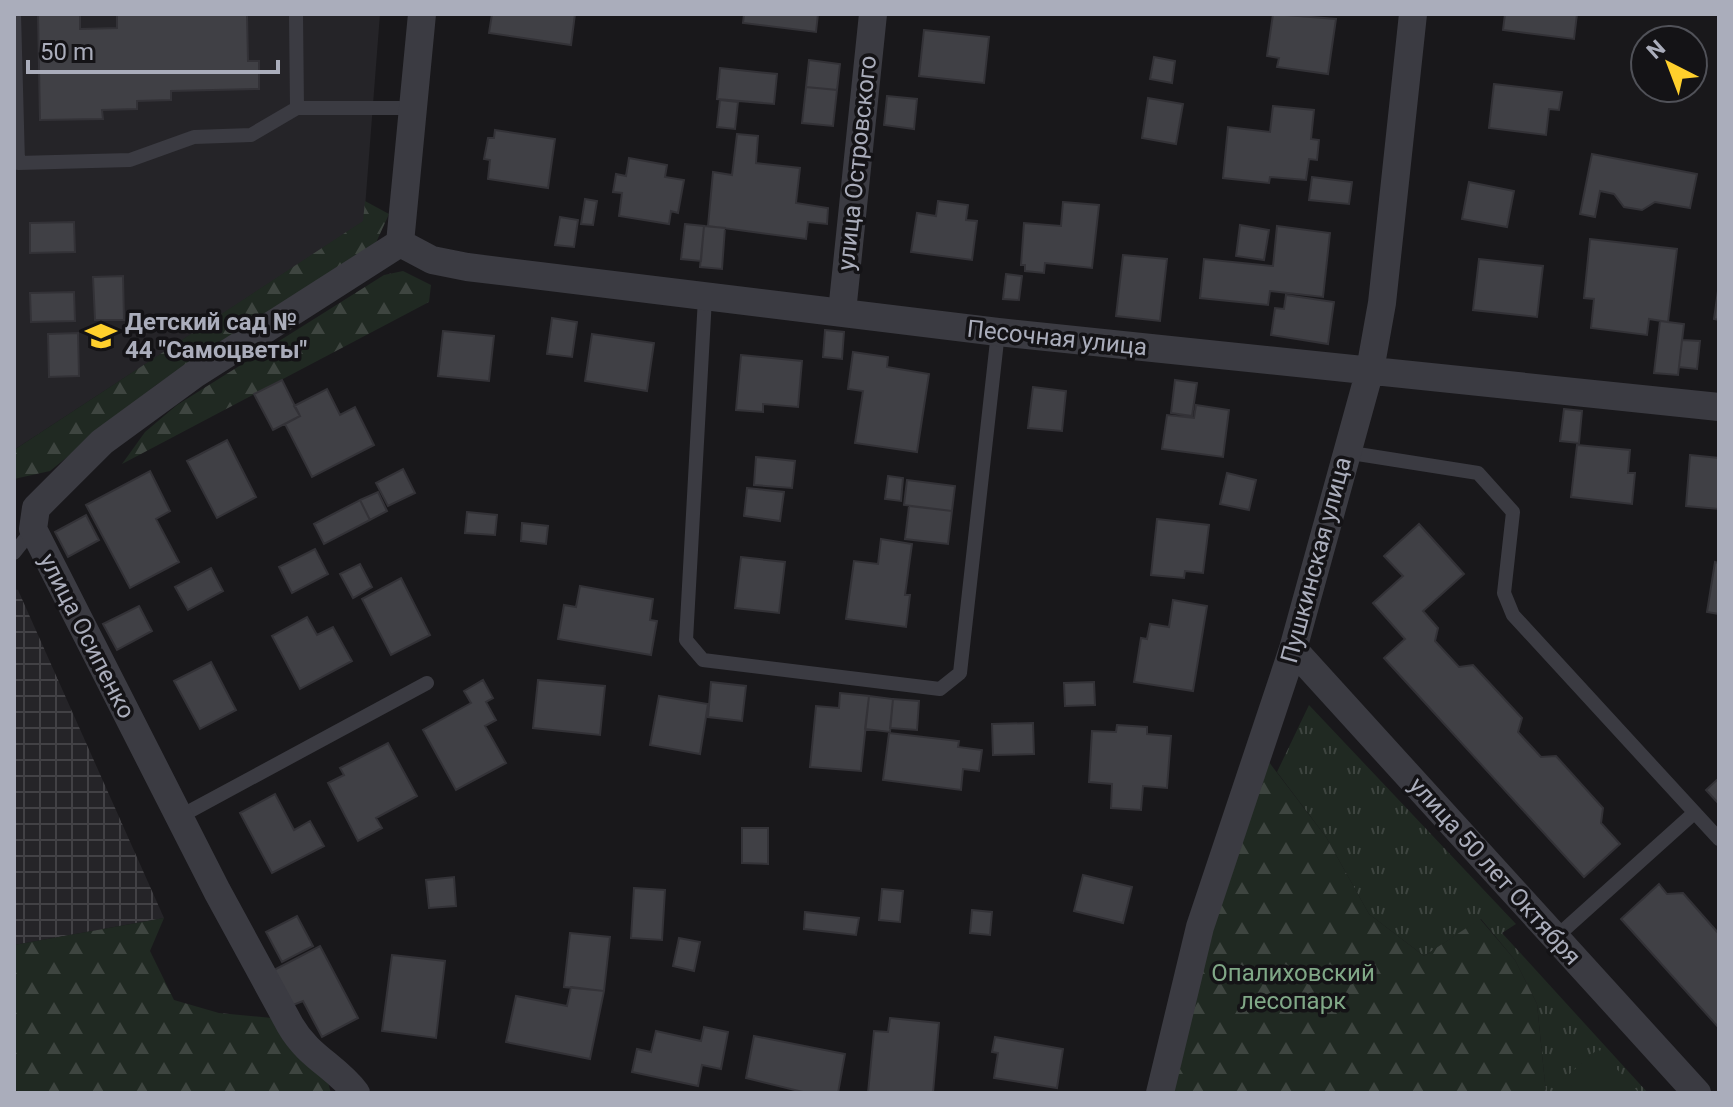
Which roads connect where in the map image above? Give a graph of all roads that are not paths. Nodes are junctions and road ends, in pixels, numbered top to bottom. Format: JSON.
{"nodes":[{"id":1,"x":14,"y":14,"type":"edge"},
{"id":2,"x":296,"y":14,"type":"edge"},
{"id":3,"x":422,"y":14,"type":"edge"},
{"id":4,"x":873,"y":14,"type":"edge"},
{"id":5,"x":1413,"y":14,"type":"edge"},
{"id":6,"x":297,"y":108,"type":"junction"},
{"id":7,"x":413,"y":108,"type":"junction"},
{"id":8,"x":400,"y":243,"type":"junction"},
{"id":9,"x":705,"y":298,"type":"junction"},
{"id":10,"x":842,"y":312,"type":"junction"},
{"id":11,"x":998,"y":332,"type":"junction"},
{"id":12,"x":1370,"y":370,"type":"junction"},
{"id":13,"x":1719,"y":407,"type":"edge"},
{"id":14,"x":1345,"y":452,"type":"junction"},
{"id":15,"x":33,"y":529,"type":"junction"},
{"id":16,"x":14,"y":553,"type":"edge"},
{"id":17,"x":1293,"y":649,"type":"junction"},
{"id":18,"x":427,"y":683,"type":"dead end"},
{"id":19,"x":1694,"y":813,"type":"junction"},
{"id":20,"x":179,"y":817,"type":"junction"},
{"id":21,"x":1719,"y":839,"type":"edge"},
{"id":22,"x":1555,"y":938,"type":"junction"},
{"id":23,"x":356,"y":1093,"type":"edge"},
{"id":24,"x":1160,"y":1093,"type":"edge"},
{"id":25,"x":1697,"y":1093,"type":"edge"}],
"edges":[{"from":1,"to":6,"type":"lane"},
{"from":2,"to":6,"type":"lane"},
{"from":3,"to":7,"type":"street"},
{"from":4,"to":10,"type":"street","name":"улица Островского"},
{"from":5,"to":12,"type":"street","name":"Пушкинская улица"},
{"from":6,"to":7,"type":"lane"},
{"from":7,"to":8,"type":"street"},
{"from":8,"to":9,"type":"street","name":"Песочная улица"},
{"from":8,"to":15,"type":"street","name":"улица Осипенко"},
{"from":9,"to":10,"type":"street","name":"Песочная улица"},
{"from":9,"to":11,"type":"lane"},
{"from":10,"to":11,"type":"street","name":"Песочная улица"},
{"from":11,"to":12,"type":"street","name":"Песочная улица"},
{"from":12,"to":13,"type":"street","name":"Песочная улица"},
{"from":12,"to":14,"type":"street","name":"Пушкинская улица"},
{"from":14,"to":17,"type":"street","name":"Пушкинская улица"},
{"from":14,"to":19,"type":"lane"},
{"from":15,"to":16,"type":"lane"},
{"from":15,"to":20,"type":"street","name":"улица Осипенко"},
{"from":17,"to":22,"type":"street","name":"улица 50 лет Октября"},
{"from":17,"to":24,"type":"street","name":"Пушкинская улица"},
{"from":18,"to":20,"type":"lane"},
{"from":19,"to":21,"type":"lane"},
{"from":19,"to":22,"type":"lane"},
{"from":20,"to":23,"type":"street","name":"улица Осипенко"},
{"from":22,"to":25,"type":"street","name":"улица 50 лет Октября"}]}
